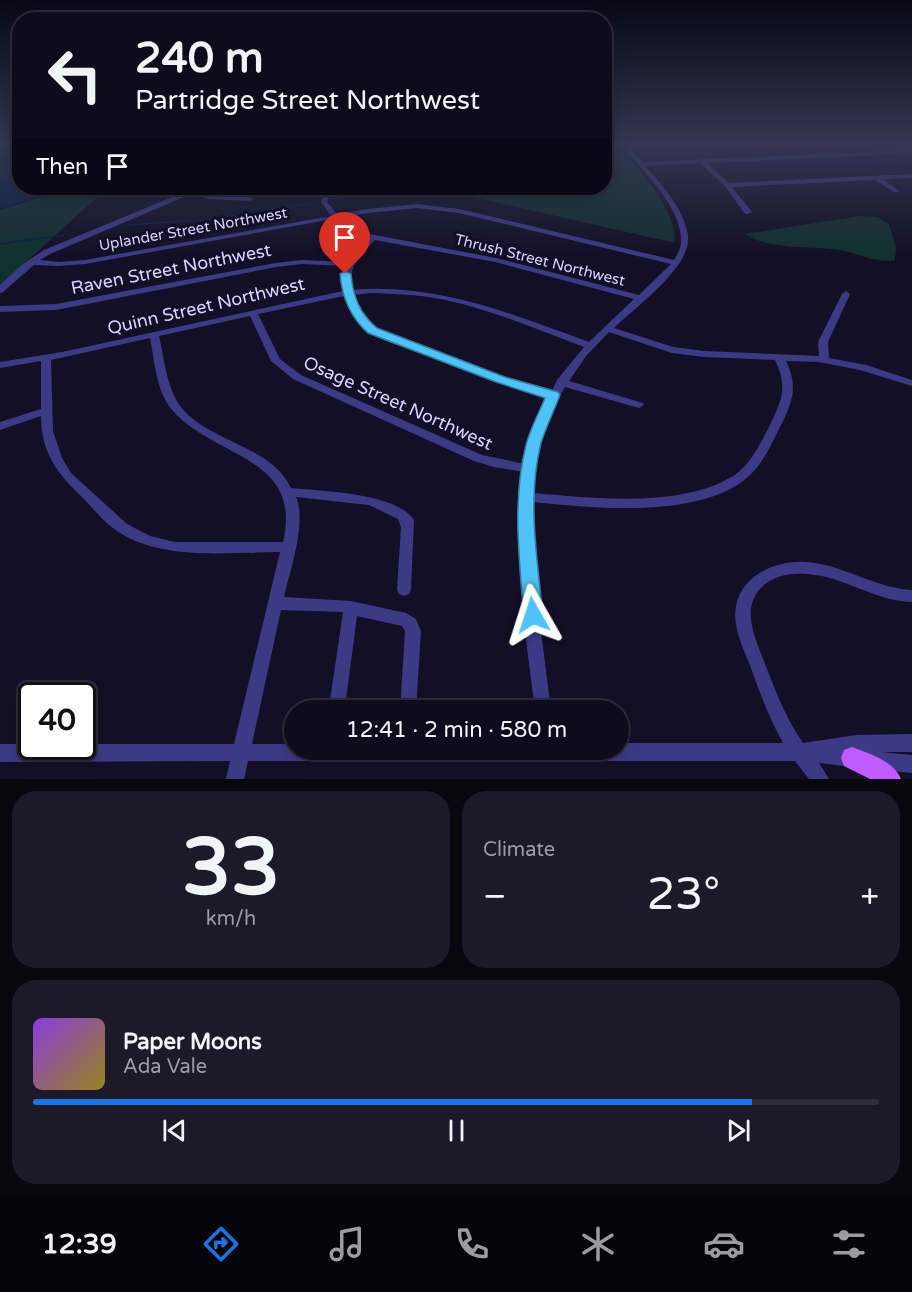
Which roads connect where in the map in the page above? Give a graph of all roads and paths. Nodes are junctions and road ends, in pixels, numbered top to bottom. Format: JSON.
{"nodes":[{"id":1,"x":655,"y":181,"type":"edge"},
{"id":2,"x":723,"y":181,"type":"edge"},
{"id":3,"x":814,"y":181,"type":"edge"},
{"id":4,"x":882,"y":181,"type":"edge"},
{"id":5,"x":802,"y":182,"type":"junction"},
{"id":6,"x":727,"y":185,"type":"junction"},
{"id":7,"x":811,"y":188,"type":"dead end"},
{"id":8,"x":896,"y":190,"type":"dead end"},
{"id":9,"x":180,"y":195,"type":"edge"},
{"id":10,"x":203,"y":195,"type":"edge"},
{"id":11,"x":328,"y":195,"type":"edge"},
{"id":12,"x":250,"y":199,"type":"dead end"},
{"id":13,"x":747,"y":211,"type":"dead end"},
{"id":14,"x":334,"y":217,"type":"junction"},
{"id":15,"x":372,"y":238,"type":"junction"},
{"id":16,"x":31,"y":262,"type":"junction"},
{"id":17,"x":676,"y":263,"type":"junction"},
{"id":18,"x":349,"y":264,"type":"junction"},
{"id":19,"x":0,"y":290,"type":"edge"},
{"id":20,"x":347,"y":293,"type":"junction"},
{"id":21,"x":846,"y":294,"type":"dead end"},
{"id":22,"x":640,"y":298,"type":"junction"},
{"id":23,"x":0,"y":309,"type":"edge"},
{"id":24,"x":253,"y":313,"type":"junction"},
{"id":25,"x":608,"y":329,"type":"junction"},
{"id":26,"x":154,"y":335,"type":"junction"},
{"id":27,"x":591,"y":346,"type":"junction"},
{"id":28,"x":779,"y":357,"type":"junction"},
{"id":29,"x":46,"y":359,"type":"junction"},
{"id":30,"x":824,"y":359,"type":"junction"},
{"id":31,"x":0,"y":365,"type":"edge"},
{"id":32,"x":561,"y":382,"type":"junction"},
{"id":33,"x":912,"y":383,"type":"edge"},
{"id":34,"x":553,"y":395,"type":"junction"},
{"id":35,"x":639,"y":405,"type":"dead end"},
{"id":36,"x":46,"y":411,"type":"junction"},
{"id":37,"x":0,"y":426,"type":"edge"},
{"id":38,"x":529,"y":469,"type":"junction"},
{"id":39,"x":288,"y":492,"type":"junction"},
{"id":40,"x":526,"y":497,"type":"junction"},
{"id":41,"x":289,"y":547,"type":"junction"},
{"id":42,"x":404,"y":590,"type":"dead end"},
{"id":43,"x":912,"y":596,"type":"edge"},
{"id":44,"x":275,"y":603,"type":"junction"},
{"id":45,"x":351,"y":607,"type":"junction"},
{"id":46,"x":338,"y":700,"type":"edge"},
{"id":47,"x":408,"y":700,"type":"edge"},
{"id":48,"x":542,"y":700,"type":"edge"},
{"id":49,"x":912,"y":743,"type":"edge"},
{"id":50,"x":629,"y":751,"type":"edge"},
{"id":51,"x":241,"y":752,"type":"junction"},
{"id":52,"x":284,"y":752,"type":"edge"},
{"id":53,"x":800,"y":752,"type":"junction"},
{"id":54,"x":0,"y":753,"type":"edge"},
{"id":55,"x":852,"y":758,"type":"junction"},
{"id":56,"x":912,"y":764,"type":"edge"},
{"id":57,"x":235,"y":779,"type":"edge"},
{"id":58,"x":820,"y":779,"type":"edge"},
{"id":59,"x":889,"y":779,"type":"edge"}],
"edges":[{"from":1,"to":17,"type":"street"},
{"from":2,"to":6,"type":"street"},
{"from":3,"to":5,"type":"street"},
{"from":4,"to":8,"type":"street"},
{"from":5,"to":6,"type":"street"},
{"from":5,"to":7,"type":"street"},
{"from":6,"to":13,"type":"street"},
{"from":9,"to":16,"type":"street"},
{"from":10,"to":12,"type":"street"},
{"from":11,"to":14,"type":"street"},
{"from":14,"to":15,"type":"street","name":"Thrush Street Northwest"},
{"from":14,"to":16,"type":"street","name":"Uplander Street Northwest"},
{"from":14,"to":17,"type":"street","name":"Uplander Street Northwest"},
{"from":15,"to":18,"type":"street"},
{"from":15,"to":22,"type":"street","name":"Thrush Street Northwest"},
{"from":16,"to":19,"type":"street"},
{"from":17,"to":22,"type":"street"},
{"from":18,"to":20,"type":"street"},
{"from":18,"to":23,"type":"street","name":"Raven Street Northwest"},
{"from":20,"to":24,"type":"street","name":"Quinn Street Northwest"},
{"from":20,"to":27,"type":"street","name":"Quinn Street Northwest"},
{"from":20,"to":34,"type":"street"},
{"from":21,"to":30,"type":"street"},
{"from":22,"to":25,"type":"street"},
{"from":24,"to":26,"type":"street","name":"Quinn Street Northwest"},
{"from":24,"to":38,"type":"street","name":"Osage Street Northwest"},
{"from":25,"to":27,"type":"street"},
{"from":25,"to":28,"type":"street"},
{"from":26,"to":29,"type":"street","name":"Quinn Street Northwest"},
{"from":26,"to":39,"type":"street"},
{"from":27,"to":32,"type":"street"},
{"from":28,"to":30,"type":"street"},
{"from":28,"to":40,"type":"street"},
{"from":29,"to":31,"type":"street","name":"Quinn Street Northwest"},
{"from":29,"to":36,"type":"street"},
{"from":30,"to":33,"type":"street"},
{"from":32,"to":34,"type":"street"},
{"from":32,"to":35,"type":"street"},
{"from":34,"to":38,"type":"street"},
{"from":36,"to":37,"type":"street"},
{"from":36,"to":41,"type":"street"},
{"from":38,"to":40,"type":"street"},
{"from":39,"to":41,"type":"street"},
{"from":39,"to":42,"type":"street"},
{"from":40,"to":48,"type":"street"},
{"from":41,"to":44,"type":"street"},
{"from":43,"to":53,"type":"street"},
{"from":44,"to":45,"type":"street"},
{"from":44,"to":51,"type":"street"},
{"from":45,"to":46,"type":"street"},
{"from":45,"to":47,"type":"street"},
{"from":49,"to":53,"type":"street"},
{"from":50,"to":53,"type":"street"},
{"from":51,"to":52,"type":"street"},
{"from":51,"to":54,"type":"street"},
{"from":51,"to":57,"type":"street"},
{"from":53,"to":55,"type":"street"},
{"from":53,"to":58,"type":"street"},
{"from":55,"to":56,"type":"street"},
{"from":55,"to":59,"type":"main road"}]}
